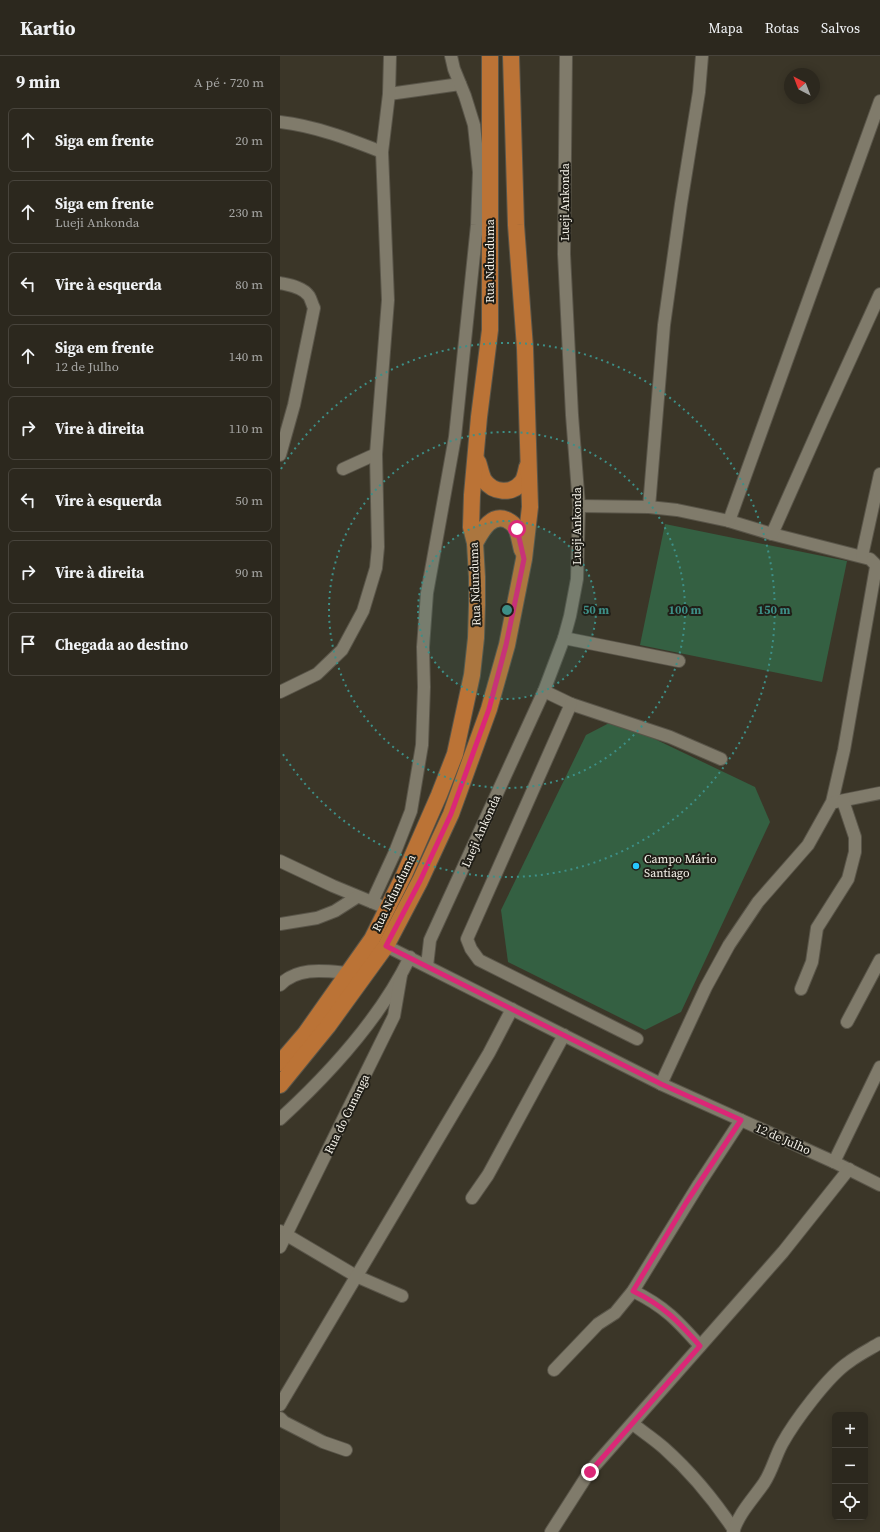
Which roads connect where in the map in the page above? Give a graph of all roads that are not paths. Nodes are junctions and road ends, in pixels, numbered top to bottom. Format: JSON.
{"nodes":[{"id":1,"x":390,"y":56,"type":"edge"},
{"id":2,"x":451,"y":56,"type":"edge"},
{"id":3,"x":490,"y":56,"type":"edge"},
{"id":4,"x":511,"y":56,"type":"edge"},
{"id":5,"x":566,"y":56,"type":"edge"},
{"id":6,"x":702,"y":56,"type":"edge"},
{"id":7,"x":460,"y":84,"type":"junction"},
{"id":8,"x":389,"y":94,"type":"junction"},
{"id":9,"x":880,"y":101,"type":"edge"},
{"id":10,"x":280,"y":122,"type":"edge"},
{"id":11,"x":382,"y":152,"type":"junction"},
{"id":12,"x":280,"y":283,"type":"edge"},
{"id":13,"x":880,"y":294,"type":"edge"},
{"id":14,"x":376,"y":454,"type":"junction"},
{"id":15,"x":280,"y":455,"type":"edge"},
{"id":16,"x":476,"y":456,"type":"junction"},
{"id":17,"x":529,"y":461,"type":"junction"},
{"id":18,"x":343,"y":469,"type":"dead end"},
{"id":19,"x":880,"y":474,"type":"edge"},
{"id":20,"x":579,"y":506,"type":"junction"},
{"id":21,"x":649,"y":507,"type":"junction"},
{"id":22,"x":729,"y":521,"type":"junction"},
{"id":23,"x":772,"y":534,"type":"junction"},
{"id":24,"x":475,"y":543,"type":"junction"},
{"id":25,"x":862,"y":556,"type":"junction"},
{"id":26,"x":524,"y":559,"type":"junction"},
{"id":27,"x":564,"y":638,"type":"junction"},
{"id":28,"x":678,"y":661,"type":"dead end"},
{"id":29,"x":544,"y":691,"type":"junction"},
{"id":30,"x":280,"y":692,"type":"edge"},
{"id":31,"x":571,"y":704,"type":"junction"},
{"id":32,"x":721,"y":759,"type":"dead end"},
{"id":33,"x":880,"y":793,"type":"edge"},
{"id":34,"x":838,"y":802,"type":"junction"},
{"id":35,"x":280,"y":861,"type":"edge"},
{"id":36,"x":358,"y":897,"type":"junction"},
{"id":37,"x":372,"y":902,"type":"junction"},
{"id":38,"x":388,"y":908,"type":"junction"},
{"id":39,"x":280,"y":924,"type":"edge"},
{"id":40,"x":386,"y":946,"type":"junction"},
{"id":41,"x":410,"y":957,"type":"junction"},
{"id":42,"x":880,"y":960,"type":"edge"},
{"id":43,"x":426,"y":966,"type":"junction"},
{"id":44,"x":349,"y":973,"type":"junction"},
{"id":45,"x":401,"y":975,"type":"junction"},
{"id":46,"x":280,"y":985,"type":"edge"},
{"id":47,"x":801,"y":989,"type":"dead end"},
{"id":48,"x":512,"y":1009,"type":"junction"},
{"id":49,"x":847,"y":1022,"type":"dead end"},
{"id":50,"x":564,"y":1035,"type":"junction"},
{"id":51,"x":637,"y":1038,"type":"dead end"},
{"id":52,"x":280,"y":1063,"type":"edge"},
{"id":53,"x":880,"y":1067,"type":"edge"},
{"id":54,"x":661,"y":1084,"type":"junction"},
{"id":55,"x":280,"y":1086,"type":"edge"},
{"id":56,"x":280,"y":1119,"type":"edge"},
{"id":57,"x":741,"y":1120,"type":"junction"},
{"id":58,"x":834,"y":1162,"type":"junction"},
{"id":59,"x":849,"y":1169,"type":"junction"},
{"id":60,"x":880,"y":1184,"type":"edge"},
{"id":61,"x":472,"y":1198,"type":"dead end"},
{"id":62,"x":283,"y":1233,"type":"edge"},
{"id":63,"x":280,"y":1247,"type":"edge"},
{"id":64,"x":356,"y":1276,"type":"junction"},
{"id":65,"x":633,"y":1291,"type":"junction"},
{"id":66,"x":402,"y":1296,"type":"dead end"},
{"id":67,"x":880,"y":1343,"type":"edge"},
{"id":68,"x":700,"y":1346,"type":"junction"},
{"id":69,"x":554,"y":1370,"type":"dead end"},
{"id":70,"x":280,"y":1405,"type":"edge"},
{"id":71,"x":280,"y":1418,"type":"edge"},
{"id":72,"x":632,"y":1424,"type":"junction"},
{"id":73,"x":346,"y":1450,"type":"dead end"},
{"id":74,"x":734,"y":1531,"type":"edge"},
{"id":75,"x":551,"y":1532,"type":"edge"}],
"edges":[{"from":1,"to":8,"type":"street"},
{"from":2,"to":7,"type":"street"},
{"from":3,"to":16,"type":"main road","name":"Rua Ndunduma"},
{"from":4,"to":17,"type":"main road"},
{"from":5,"to":20,"type":"street","name":"Lueji Ankonda"},
{"from":6,"to":21,"type":"street"},
{"from":7,"to":8,"type":"street"},
{"from":7,"to":37,"type":"street"},
{"from":8,"to":11,"type":"street"},
{"from":9,"to":22,"type":"street"},
{"from":10,"to":11,"type":"street"},
{"from":11,"to":14,"type":"street"},
{"from":12,"to":15,"type":"street"},
{"from":13,"to":23,"type":"street"},
{"from":14,"to":18,"type":"street"},
{"from":14,"to":30,"type":"street"},
{"from":16,"to":17,"type":"main road"},
{"from":16,"to":24,"type":"main road","name":"Rua Ndunduma"},
{"from":17,"to":26,"type":"main road"},
{"from":19,"to":25,"type":"street"},
{"from":20,"to":21,"type":"street"},
{"from":20,"to":27,"type":"street","name":"Lueji Ankonda"},
{"from":21,"to":22,"type":"street"},
{"from":22,"to":23,"type":"street"},
{"from":23,"to":25,"type":"street"},
{"from":24,"to":26,"type":"main road"},
{"from":24,"to":38,"type":"main road","name":"Rua Ndunduma"},
{"from":25,"to":34,"type":"street"},
{"from":26,"to":40,"type":"main road"},
{"from":27,"to":28,"type":"street"},
{"from":27,"to":29,"type":"street","name":"Lueji Ankonda"},
{"from":29,"to":31,"type":"street"},
{"from":29,"to":43,"type":"street","name":"Lueji Ankonda"},
{"from":31,"to":32,"type":"street"},
{"from":31,"to":51,"type":"street"},
{"from":33,"to":34,"type":"street"},
{"from":34,"to":47,"type":"street"},
{"from":34,"to":54,"type":"street"},
{"from":35,"to":36,"type":"street"},
{"from":36,"to":37,"type":"street"},
{"from":36,"to":39,"type":"street"},
{"from":37,"to":38,"type":"street"},
{"from":38,"to":44,"type":"main road","name":"Rua Ndunduma"},
{"from":40,"to":41,"type":"street","name":"12 de Julho"},
{"from":40,"to":55,"type":"main road"},
{"from":41,"to":43,"type":"street","name":"12 de Julho"},
{"from":41,"to":45,"type":"street"},
{"from":42,"to":49,"type":"street"},
{"from":43,"to":48,"type":"street","name":"12 de Julho"},
{"from":44,"to":46,"type":"street"},
{"from":44,"to":52,"type":"main road","name":"Rua Ndunduma"},
{"from":45,"to":56,"type":"street"},
{"from":45,"to":62,"type":"street","name":"Rua do Cunanga"},
{"from":48,"to":50,"type":"street","name":"12 de Julho"},
{"from":48,"to":64,"type":"street"},
{"from":50,"to":54,"type":"street","name":"12 de Julho"},
{"from":50,"to":61,"type":"street"},
{"from":53,"to":58,"type":"street"},
{"from":54,"to":57,"type":"street","name":"12 de Julho"},
{"from":57,"to":58,"type":"street","name":"12 de Julho"},
{"from":57,"to":65,"type":"street"},
{"from":58,"to":59,"type":"street","name":"12 de Julho"},
{"from":59,"to":60,"type":"street","name":"12 de Julho"},
{"from":59,"to":68,"type":"street"},
{"from":62,"to":63,"type":"street","name":"Rua do Cunanga"},
{"from":62,"to":64,"type":"street"},
{"from":64,"to":66,"type":"street"},
{"from":64,"to":70,"type":"street"},
{"from":65,"to":68,"type":"street"},
{"from":65,"to":69,"type":"street"},
{"from":67,"to":74,"type":"street"},
{"from":68,"to":72,"type":"street"},
{"from":71,"to":73,"type":"street"},
{"from":72,"to":74,"type":"street"},
{"from":72,"to":75,"type":"street"}]}
